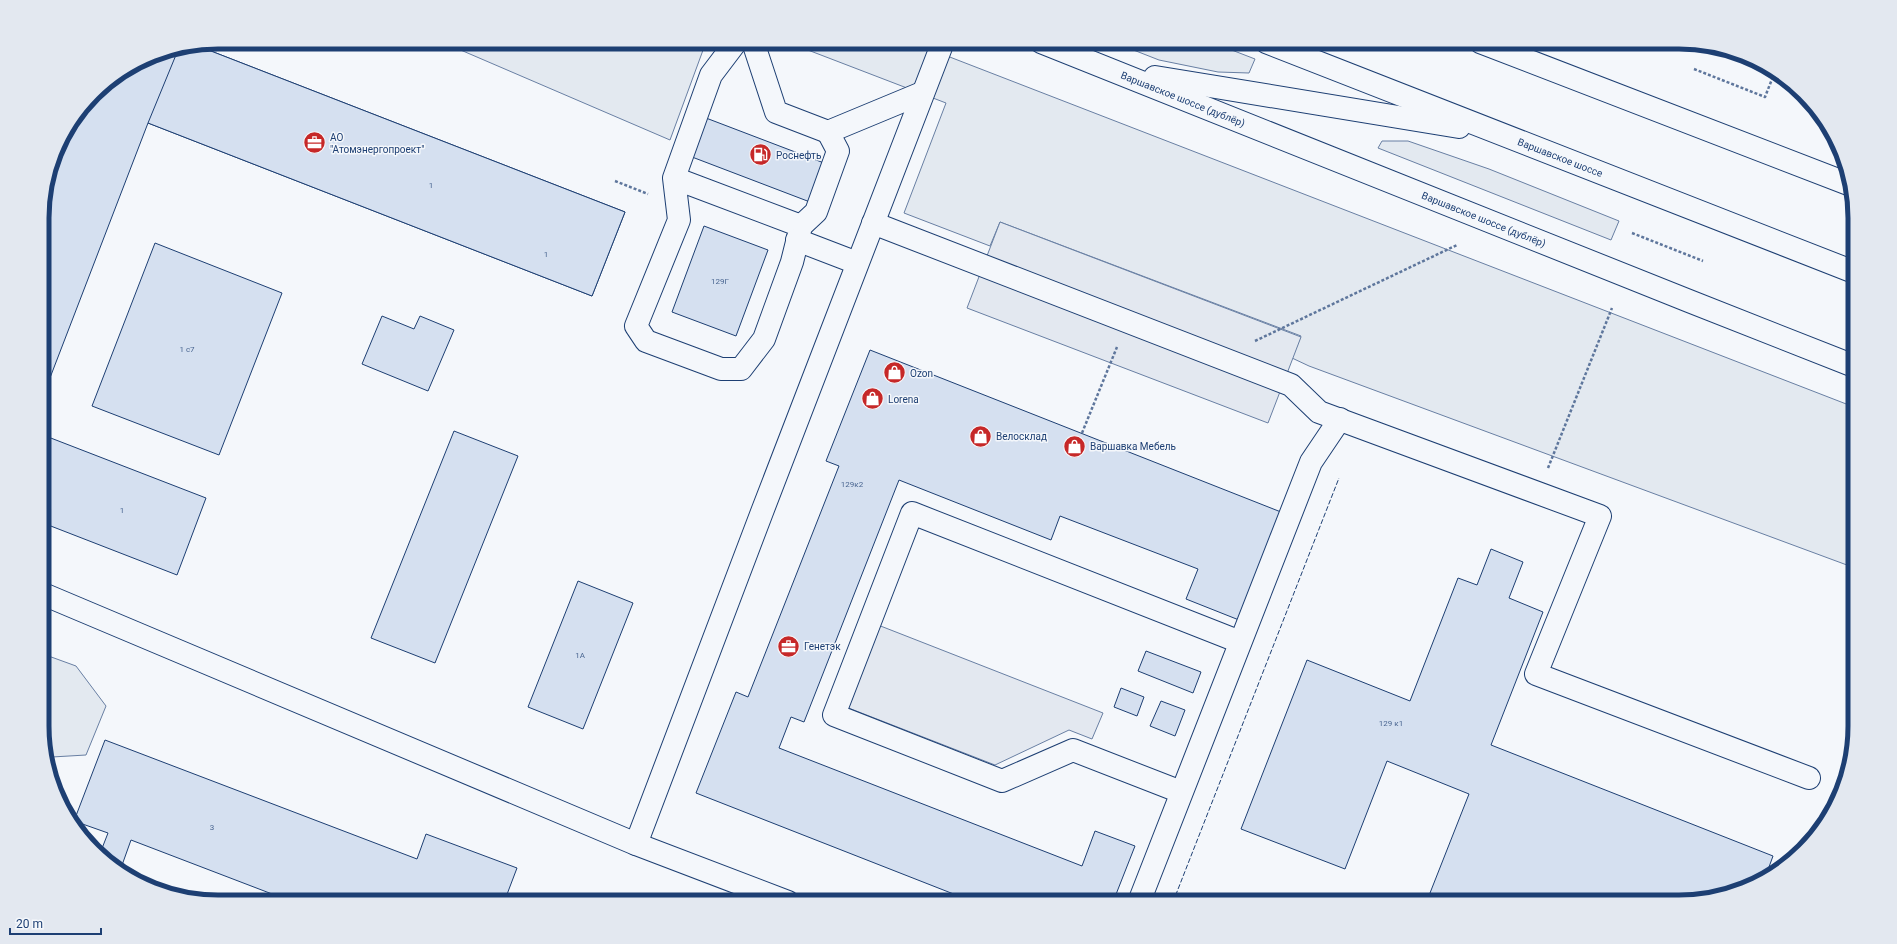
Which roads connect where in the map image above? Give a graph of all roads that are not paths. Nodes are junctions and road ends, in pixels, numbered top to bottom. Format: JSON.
{"nodes":[{"id":1,"x":730,"y":49,"type":"edge"},
{"id":2,"x":754,"y":49,"type":"edge"},
{"id":3,"x":940,"y":49,"type":"edge"},
{"id":4,"x":1059,"y":49,"type":"edge"},
{"id":5,"x":1284,"y":49,"type":"edge"},
{"id":6,"x":1498,"y":49,"type":"edge"},
{"id":7,"x":1114,"y":70,"type":"junction"},
{"id":8,"x":922,"y":93,"type":"junction"},
{"id":9,"x":828,"y":132,"type":"junction"},
{"id":10,"x":1503,"y":134,"type":"junction"},
{"id":11,"x":674,"y":178,"type":"junction"},
{"id":12,"x":1844,"y":182,"type":"edge"},
{"id":13,"x":873,"y":223,"type":"junction"},
{"id":14,"x":799,"y":233,"type":"junction"},
{"id":15,"x":857,"y":263,"type":"junction"},
{"id":16,"x":1848,"y":270,"type":"edge"},
{"id":17,"x":1848,"y":364,"type":"edge"},
{"id":18,"x":1340,"y":420,"type":"junction"},
{"id":19,"x":49,"y":597,"type":"edge"},
{"id":20,"x":1240,"y":642,"type":"junction"},
{"id":21,"x":1809,"y":778,"type":"dead end"},
{"id":22,"x":1181,"y":792,"type":"junction"},
{"id":23,"x":636,"y":844,"type":"junction"},
{"id":24,"x":770,"y":895,"type":"edge"},
{"id":25,"x":1142,"y":895,"type":"edge"}],
"edges":[{"from":1,"to":11,"type":"main road"},
{"from":2,"to":9,"type":"main road"},
{"from":3,"to":8,"type":"main road"},
{"from":4,"to":7,"type":"main road"},
{"from":5,"to":10,"type":"main road","name":"Варшавское шоссе"},
{"from":6,"to":12,"type":"main road"},
{"from":7,"to":10,"type":"main road"},
{"from":7,"to":17,"type":"main road","name":"Варшавское шоссе (дублёр)"},
{"from":8,"to":9,"type":"main road"},
{"from":8,"to":13,"type":"main road"},
{"from":9,"to":14,"type":"main road"},
{"from":10,"to":16,"type":"main road","name":"Варшавское шоссе"},
{"from":11,"to":14,"type":"main road"},
{"from":11,"to":14,"type":"main road"},
{"from":13,"to":15,"type":"main road"},
{"from":13,"to":18,"type":"main road"},
{"from":14,"to":15,"type":"main road"},
{"from":15,"to":23,"type":"main road"},
{"from":18,"to":20,"type":"main road"},
{"from":18,"to":21,"type":"main road"},
{"from":19,"to":23,"type":"main road"},
{"from":20,"to":22,"type":"main road"},
{"from":20,"to":22,"type":"main road"},
{"from":22,"to":25,"type":"main road"},
{"from":23,"to":24,"type":"main road"}]}
